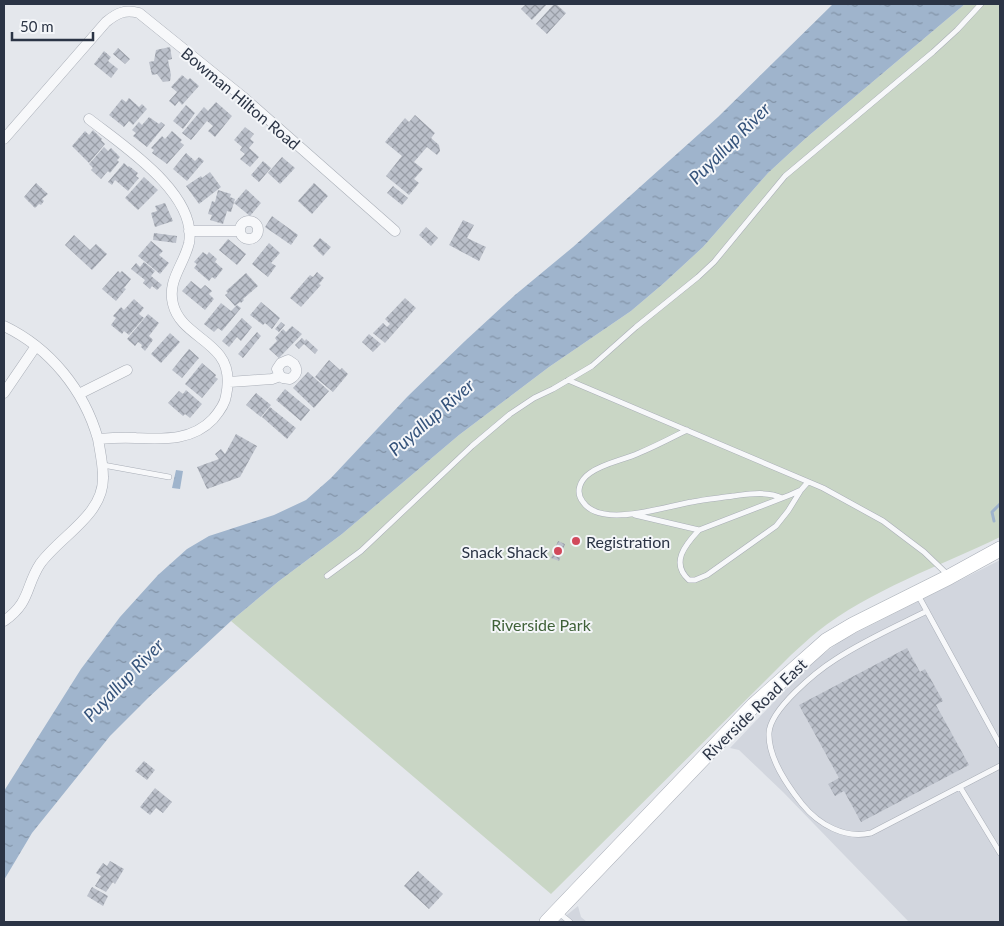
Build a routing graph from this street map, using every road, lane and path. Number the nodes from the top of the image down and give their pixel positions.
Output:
1 (981, 4) edge
2 (89, 119) dead end
3 (4, 139) edge
4 (190, 231) junction
5 (240, 231) dead end
6 (395, 231) dead end
7 (4, 326) edge
8 (36, 346) junction
9 (127, 370) dead end
10 (280, 376) dead end
11 (568, 380) junction
12 (229, 382) junction
13 (4, 393) edge
14 (79, 394) junction
15 (687, 430) junction
16 (98, 439) junction
17 (102, 465) junction
18 (169, 477) dead end
19 (808, 482) junction
20 (801, 490) junction
21 (782, 498) junction
22 (632, 514) junction
23 (699, 530) junction
24 (1000, 548) edge
25 (327, 576) dead end
26 (949, 576) junction
27 (916, 592) junction
28 (927, 611) junction
29 (4, 621) edge
30 (1000, 745) edge
31 (1000, 766) edge
32 (960, 787) junction
33 (1000, 853) edge
34 (552, 917) edge
35 (570, 922) edge

1 - 11 lane
2 - 4 street
3 - 6 street, Bowman Hilton Road
4 - 5 street
4 - 12 street
7 - 8 street
8 - 13 street
8 - 14 street
9 - 14 street
10 - 12 street
11 - 15 lane
11 - 25 lane
12 - 16 street
14 - 16 street
15 - 19 lane
15 - 22 lane
16 - 17 street
17 - 18 lane
17 - 29 street
19 - 20 lane
19 - 26 lane
20 - 21 lane
20 - 23 lane
21 - 22 lane
21 - 23 lane
22 - 23 lane
24 - 26 street, Riverside Road East
26 - 27 street, Riverside Road East
27 - 28 lane
27 - 34 street, Riverside Road East
28 - 30 lane
28 - 32 lane
31 - 32 lane
32 - 33 lane
34 - 35 lane

